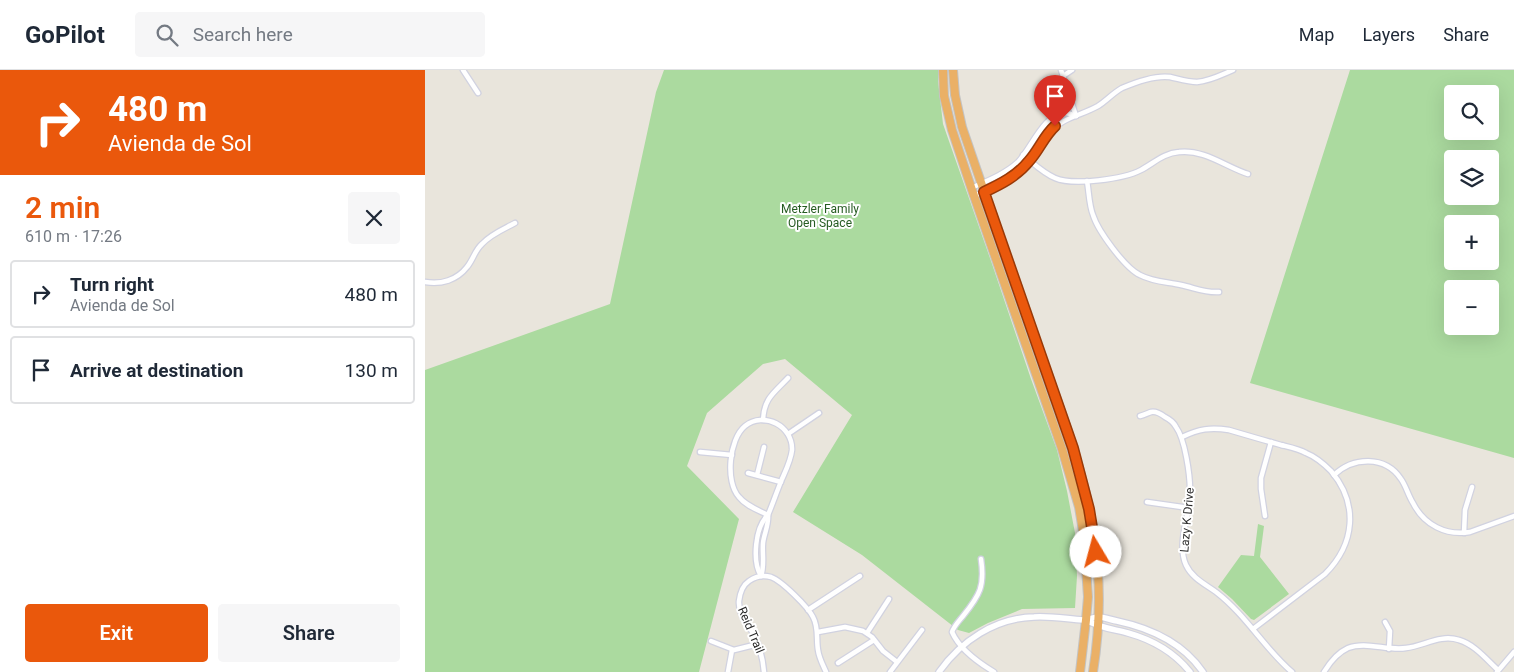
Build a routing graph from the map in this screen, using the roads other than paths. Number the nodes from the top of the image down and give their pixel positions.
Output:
1 (463, 70) edge
2 (943, 70) edge
3 (953, 70) edge
4 (1061, 70) edge
5 (1072, 70) edge
6 (1233, 70) edge
7 (1063, 76) junction
8 (478, 93) dead end
9 (1076, 116) junction
10 (1023, 156) junction
11 (1030, 161) junction
12 (1248, 174) dead end
13 (1087, 181) junction
14 (981, 184) junction
15 (971, 188) junction
16 (984, 192) junction
17 (974, 196) junction
18 (515, 223) dead end
19 (425, 282) edge
20 (1219, 292) dead end
21 (788, 378) dead end
22 (819, 413) dead end
23 (1140, 416) dead end
24 (763, 420) junction
25 (788, 434) junction
26 (1182, 437) junction
27 (1271, 442) junction
28 (764, 446) dead end
29 (700, 452) dead end
30 (732, 455) junction
31 (748, 473) dead end
32 (757, 475) junction
33 (1334, 475) junction
34 (781, 482) junction
35 (1472, 487) dead end
36 (1147, 502) dead end
37 (1189, 508) junction
38 (768, 515) junction
39 (1265, 516) dead end
40 (1514, 516) edge
41 (1464, 533) junction
42 (981, 559) dead end
43 (761, 576) junction
44 (860, 576) dead end
45 (889, 599) dead end
46 (808, 610) junction
47 (1098, 617) junction
48 (1086, 620) junction
49 (1385, 622) dead end
50 (1097, 626) junction
51 (1253, 629) junction
52 (922, 630) dead end
53 (818, 632) junction
54 (867, 633) junction
55 (875, 640) junction
56 (711, 641) dead end
57 (758, 644) junction
58 (962, 646) junction
59 (1389, 649) junction
60 (732, 650) junction
61 (1514, 652) edge
62 (838, 662) dead end
63 (897, 662) junction
64 (1183, 664) junction
65 (1202, 671) edge
66 (1497, 671) edge
67 (728, 672) edge
68 (764, 672) edge
69 (826, 672) edge
70 (889, 672) edge
71 (939, 672) edge
72 (994, 672) edge
73 (1080, 672) edge
74 (1093, 672) edge
75 (1190, 672) edge
76 (1292, 672) edge
77 (1324, 672) edge

1 - 8 street
2 - 15 highway
3 - 14 highway
4 - 7 street
5 - 7 street
6 - 9 street
7 - 9 street
9 - 10 street
9 - 11 street
10 - 11 street
10 - 14 street
11 - 13 street
11 - 16 street
12 - 13 street
13 - 20 street
14 - 15 street
14 - 16 highway
15 - 17 highway
16 - 17 street
16 - 47 highway
17 - 48 highway
18 - 19 street
21 - 24 street
22 - 25 street
23 - 26 street, Lazy K Drive
24 - 25 street
24 - 30 street
25 - 34 street
26 - 27 street
26 - 37 street, Lazy K Drive
27 - 33 street
27 - 39 street
28 - 32 street
29 - 30 street
30 - 38 street
31 - 32 street
32 - 34 street
33 - 41 street
33 - 51 street
34 - 38 street
35 - 41 street
36 - 37 street
37 - 51 street, Lazy K Drive
38 - 43 street
40 - 41 street
42 - 58 street
43 - 46 street
43 - 57 street, Reid Trail
44 - 46 street
45 - 54 street
46 - 53 street
47 - 48 street
47 - 50 highway
47 - 65 street
48 - 50 street
48 - 58 street
48 - 73 highway
49 - 59 street
50 - 64 street
50 - 74 highway
51 - 76 street, Lazy K Drive
52 - 63 street
53 - 54 street
53 - 69 street
54 - 55 street
55 - 62 street
55 - 63 street
56 - 60 street
57 - 60 street
57 - 68 street, Reid Trail
58 - 71 street
58 - 72 street
59 - 66 street
59 - 77 street
60 - 67 street
61 - 66 street
63 - 70 street
64 - 65 street
64 - 75 street

